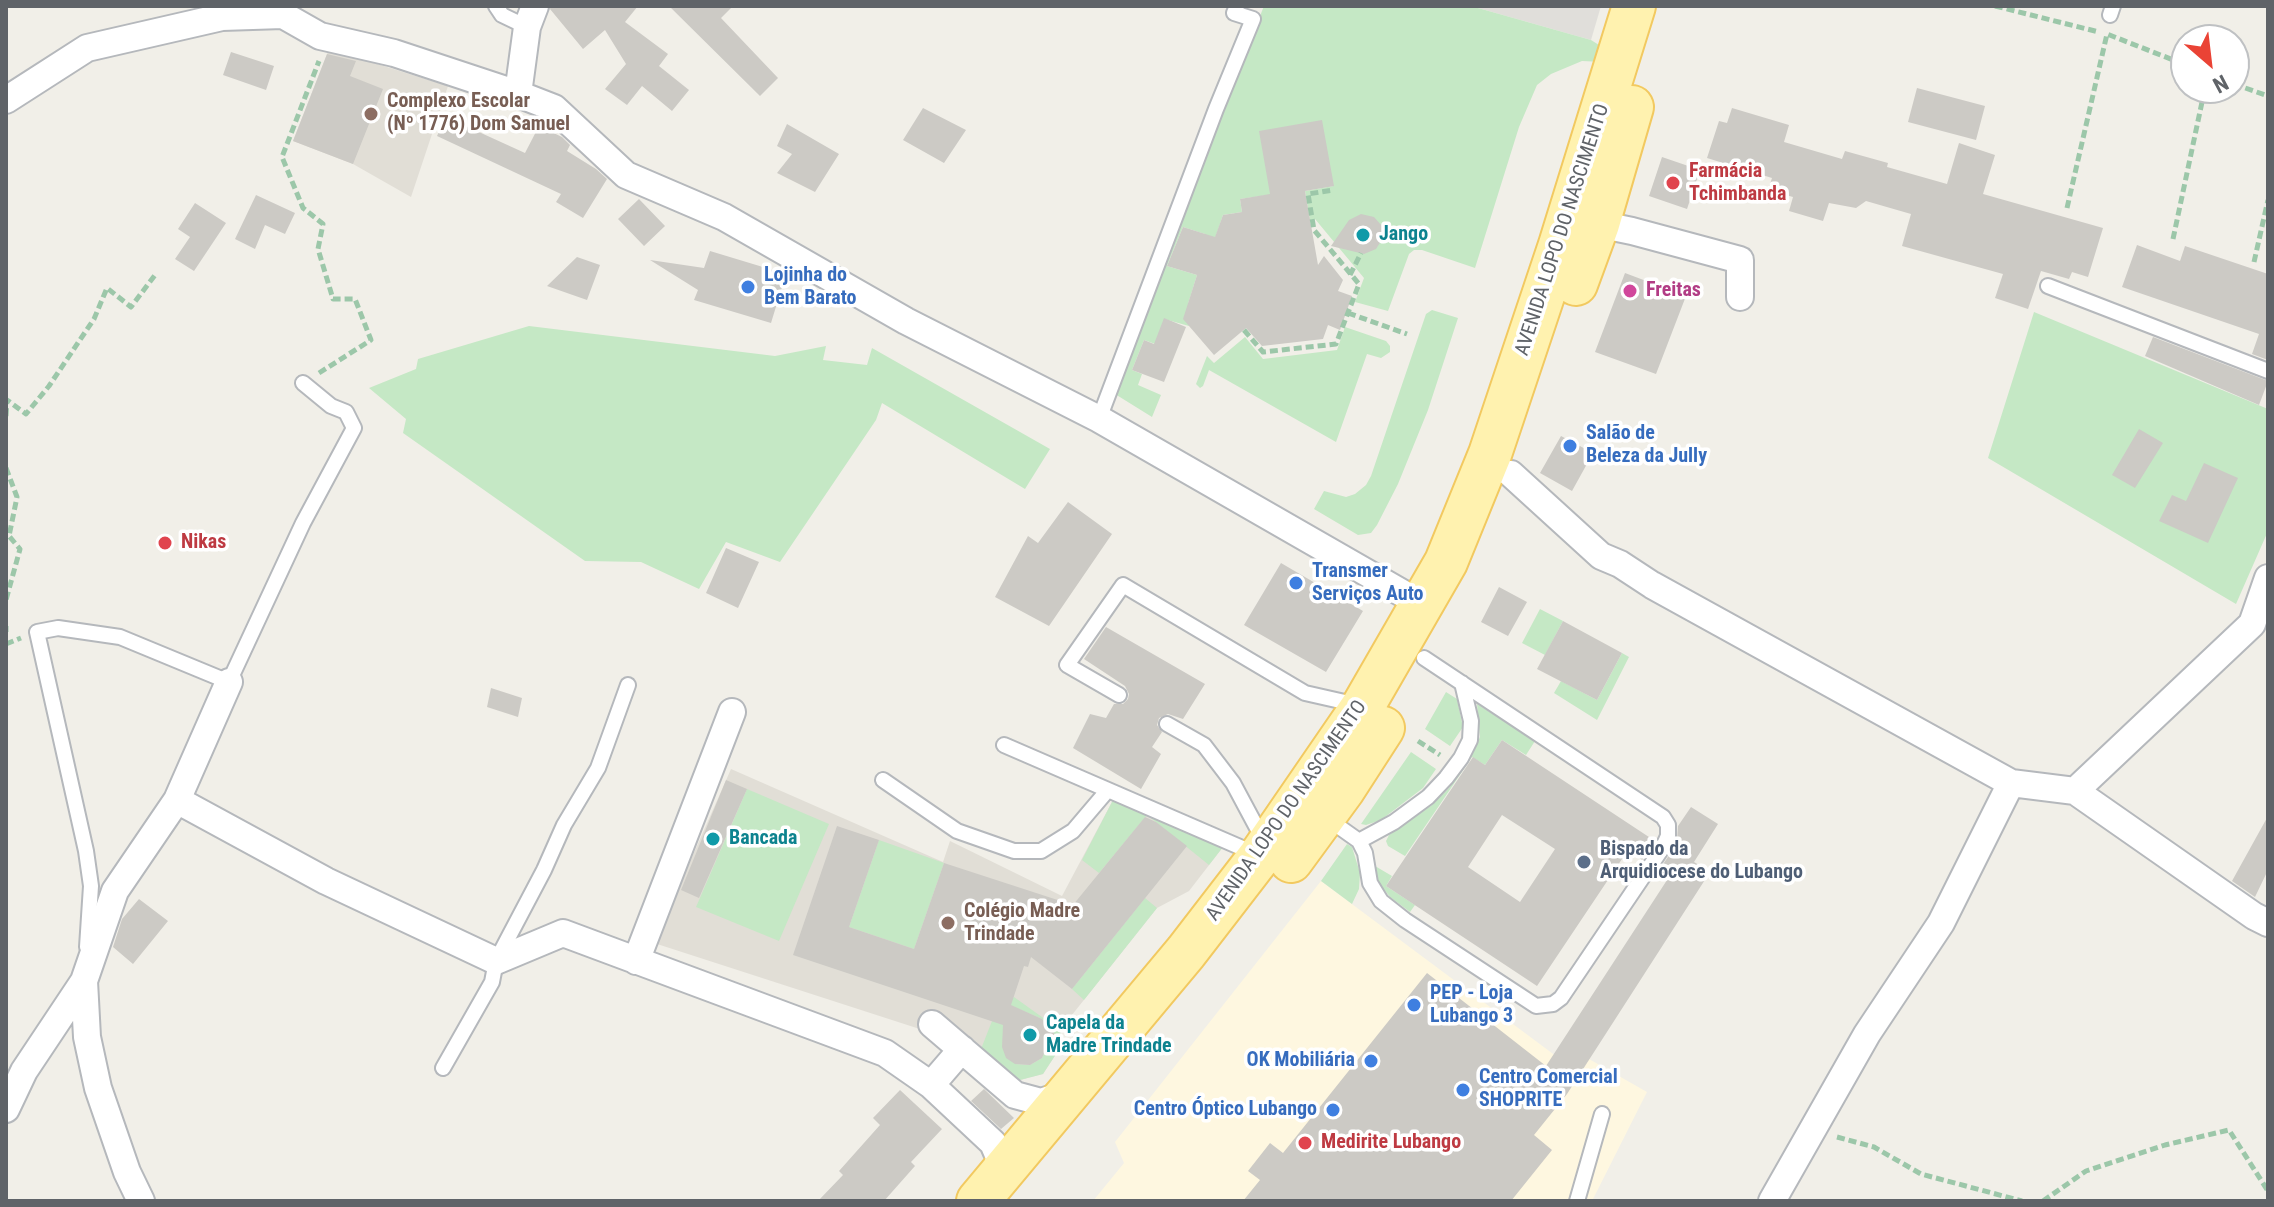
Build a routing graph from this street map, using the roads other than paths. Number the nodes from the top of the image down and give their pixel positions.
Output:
1 (496, 6) edge
2 (1237, 6) edge
3 (1634, 6) edge
4 (1663, 6) edge
5 (284, 11) edge
6 (531, 16) edge
7 (518, 94) junction
8 (6, 100) edge
9 (1598, 224) junction
10 (2048, 286) dead end
11 (1740, 297) dead end
12 (2268, 371) edge
13 (303, 383) road end
14 (1099, 419) junction
15 (1511, 474) junction
16 (2268, 578) edge
17 (1423, 605) junction
18 (2260, 626) edge
19 (1424, 658) junction
20 (229, 682) junction
21 (1462, 683) junction
22 (628, 685) dead end
23 (1119, 695) dead end
24 (1363, 706) junction
25 (732, 712) dead end
26 (1167, 724) dead end
27 (1004, 745) dead end
28 (883, 780) dead end
29 (2011, 783) junction
30 (1107, 791) junction
31 (2075, 791) junction
32 (177, 800) junction
33 (1324, 817) junction
34 (1359, 841) junction
35 (1263, 851) junction
36 (2268, 923) edge
37 (496, 961) junction
38 (636, 961) junction
39 (84, 981) junction
40 (932, 1024) dead end
41 (962, 1049) junction
42 (443, 1068) dead end
43 (931, 1085) junction
44 (1069, 1093) junction
45 (6, 1109) edge
46 (1602, 1114) dead end
47 (996, 1194) edge
48 (141, 1201) edge
49 (1577, 1201) edge
50 (1772, 1201) edge

1 - 6 lane
2 - 14 lane
3 - 17 main road, AVENIDA LOPO DO NASCIMENTO
4 - 9 main road, AVENIDA LOPO DO NASCIMENTO
5 - 7 street
5 - 8 street
6 - 7 street
7 - 14 street
9 - 11 street
9 - 15 main road, AVENIDA LOPO DO NASCIMENTO
10 - 12 lane
13 - 20 lane
14 - 17 street
15 - 19 main road, AVENIDA LOPO DO NASCIMENTO
15 - 29 street
16 - 18 street
17 - 24 main road, AVENIDA LOPO DO NASCIMENTO
18 - 31 street
19 - 21 lane
19 - 33 main road, AVENIDA LOPO DO NASCIMENTO
20 - 32 street
20 - 39 lane
21 - 34 lane
21 - 34 lane
22 - 37 lane
23 - 24 lane
24 - 35 main road, AVENIDA LOPO DO NASCIMENTO
25 - 38 street
26 - 35 lane
27 - 30 lane
28 - 30 lane
29 - 31 street
29 - 50 street
30 - 35 lane
31 - 36 street
32 - 37 street
32 - 39 street
33 - 34 lane
33 - 47 main road, AVENIDA LOPO DO NASCIMENTO
35 - 44 main road, AVENIDA LOPO DO NASCIMENTO
37 - 38 street
37 - 42 lane
38 - 43 street
39 - 45 street
39 - 48 street
40 - 41 street
41 - 43 street
41 - 44 street
43 - 47 street
44 - 47 main road, AVENIDA LOPO DO NASCIMENTO
46 - 49 lane

